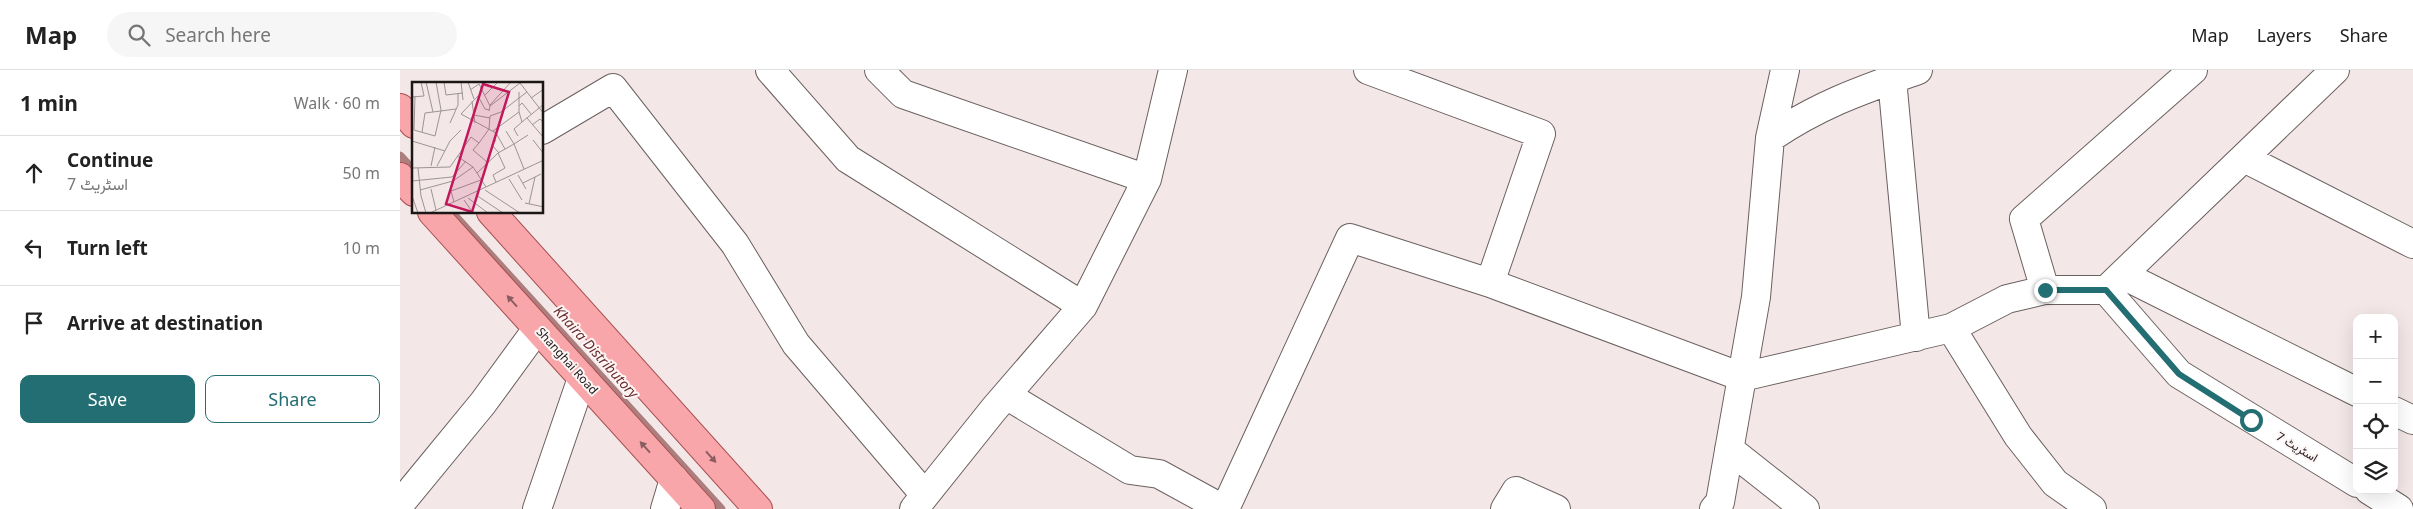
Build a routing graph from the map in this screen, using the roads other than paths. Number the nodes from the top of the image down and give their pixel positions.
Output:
1 (770, 70) edge
2 (879, 70) edge
3 (1173, 70) edge
4 (1368, 70) edge
5 (1784, 70) edge
6 (1918, 70) edge
7 (2193, 70) edge
8 (2335, 70) edge
9 (1892, 79) junction
10 (400, 108) edge
11 (412, 122) edge
12 (544, 129) edge
13 (1770, 138) junction
14 (2244, 158) junction
15 (400, 177) edge
16 (1147, 179) junction
17 (412, 190) edge
18 (434, 214) edge
19 (493, 214) edge
20 (2413, 244) edge
21 (1490, 283) junction
22 (2114, 283) junction
23 (2045, 290) junction
24 (1083, 306) junction
25 (538, 328) junction
26 (1951, 328) junction
27 (1916, 337) junction
28 (1742, 377) junction
29 (582, 378) junction
30 (2353, 390) edge
31 (1006, 395) junction
32 (2398, 413) edge
33 (2413, 420) edge
34 (1729, 449) junction
35 (674, 479) junction
36 (2353, 481) edge
37 (2375, 494) edge
38 (919, 502) edge
39 (400, 504) edge
40 (537, 509) edge
41 (665, 509) edge
42 (701, 509) edge
43 (758, 509) edge
44 (1224, 509) edge
45 (1505, 509) edge
46 (1556, 509) edge
47 (1714, 509) edge
48 (1805, 509) edge
49 (2092, 509) edge
50 (2399, 509) edge

1 - 24 street
2 - 16 street
3 - 16 street
4 - 21 street
5 - 13 street
6 - 9 street
7 - 23 street
8 - 14 street
9 - 13 street
9 - 27 street
10 - 11 main road
12 - 38 street
13 - 28 street
14 - 20 street
14 - 22 street
15 - 17 main road
16 - 24 street
25 -> 18 main road, Shanghai Road
19 -> 43 main road
21 - 28 street
21 - 44 street
22 - 23 street
22 - 30 street
22 - 36 street, اسٹریٹ 7
23 - 26 street
24 - 31 street
25 - 29 main road, Shanghai Road
25 - 39 street
26 - 27 street
26 - 49 street
27 - 28 street
28 - 34 street
35 -> 29 main road, Shanghai Road
29 - 40 street
31 - 38 street
31 - 44 street
32 - 33 street
34 - 47 street
34 - 48 street
35 - 41 street
35 - 42 main road, Shanghai Road
37 - 50 street
45 - 46 street

